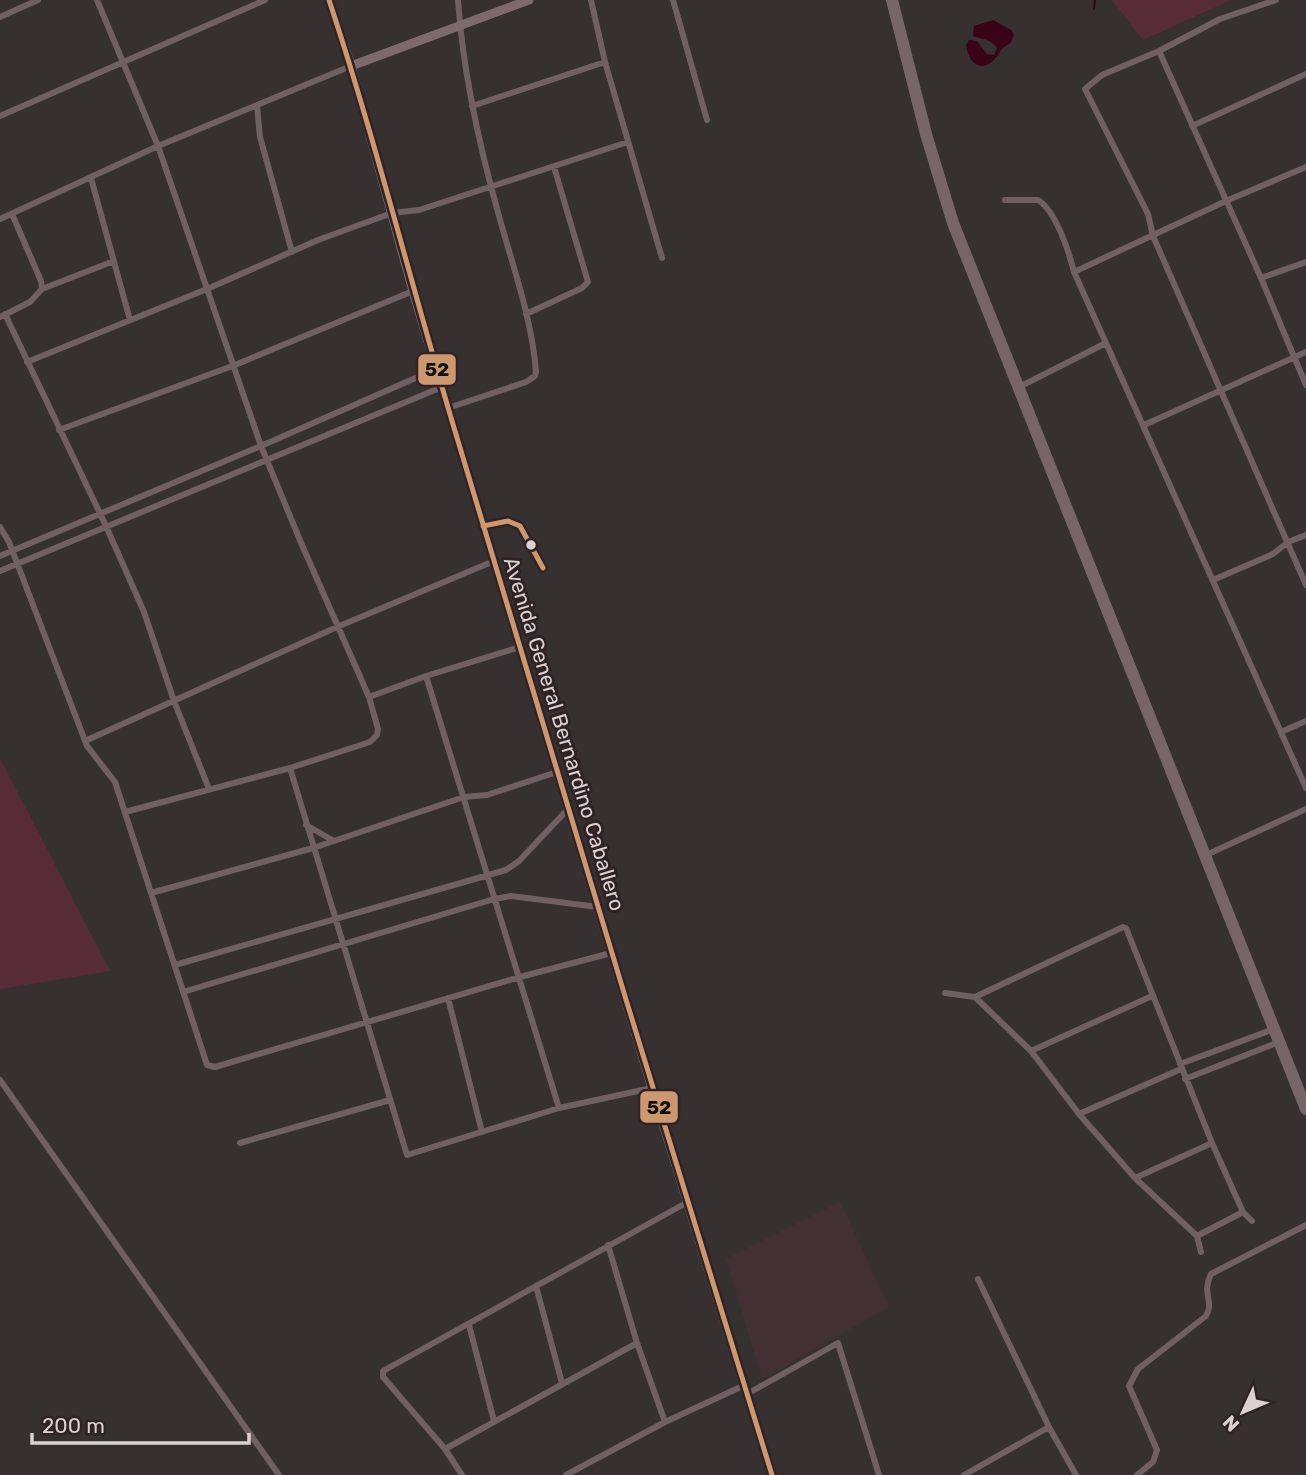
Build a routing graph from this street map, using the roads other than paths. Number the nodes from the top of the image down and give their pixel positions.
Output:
1 (13, 0) edge
2 (38, 0) edge
3 (97, 0) edge
4 (265, 0) edge
5 (329, 0) edge
6 (458, 0) edge
7 (529, 0) edge
8 (591, 0) edge
9 (673, 0) edge
10 (892, 0) edge
11 (1276, 0) edge
12 (18, 9) junction
13 (0, 18) edge
14 (460, 25) junction
15 (1159, 51) junction
16 (124, 62) junction
17 (605, 62) junction
18 (351, 66) junction
19 (1306, 74) edge
20 (257, 106) junction
21 (472, 106) junction
22 (0, 116) edge
23 (706, 120) dead end
24 (1192, 126) junction
25 (628, 142) junction
26 (158, 146) junction
27 (554, 167) junction
28 (1306, 167) edge
29 (91, 177) junction
30 (491, 187) junction
31 (1005, 200) dead end
32 (1226, 201) junction
33 (391, 213) junction
34 (12, 214) junction
35 (0, 219) edge
36 (1153, 236) junction
37 (292, 252) junction
38 (662, 258) dead end
39 (114, 261) junction
40 (1306, 262) edge
41 (1074, 272) junction
42 (1261, 278) junction
43 (42, 289) junction
44 (207, 289) junction
45 (413, 292) junction
46 (526, 314) junction
47 (3, 315) edge
48 (130, 320) junction
49 (1106, 343) junction
50 (1306, 352) edge
51 (1294, 357) junction
52 (27, 362) junction
53 (235, 365) junction
54 (436, 369) junction
55 (411, 380) junction
56 (1306, 385) edge
57 (442, 387) junction
58 (1017, 388) junction
59 (1219, 391) junction
60 (417, 397) junction
61 (448, 408) junction
62 (1144, 425) junction
63 (59, 430) junction
64 (261, 446) junction
65 (267, 458) junction
66 (99, 515) junction
67 (106, 526) junction
68 (0, 527) edge
69 (1306, 535) edge
70 (1288, 542) junction
71 (12, 551) junction
72 (0, 556) edge
73 (494, 561) junction
74 (16, 564) junction
75 (0, 570) edge
76 (1213, 580) junction
77 (1306, 585) edge
78 (337, 627) junction
79 (520, 647) junction
80 (426, 676) junction
81 (369, 697) junction
82 (174, 701) junction
83 (1306, 721) edge
84 (1280, 732) junction
85 (85, 741) junction
86 (290, 768) junction
87 (557, 772) junction
88 (1306, 788) edge
89 (209, 789) junction
90 (464, 797) junction
91 (568, 809) junction
92 (1306, 809) edge
93 (125, 812) junction
94 (306, 825) junction
95 (334, 841) junction
96 (313, 848) junction
97 (1205, 856) junction
98 (488, 876) junction
99 (151, 893) junction
100 (494, 898) junction
101 (598, 907) junction
102 (336, 919) junction
103 (343, 945) junction
104 (611, 953) junction
105 (175, 965) junction
106 (520, 976) junction
107 (183, 992) junction
108 (945, 993) dead end
109 (1153, 996) junction
110 (975, 997) junction
111 (448, 998) junction
112 (366, 1022) junction
113 (1274, 1029) junction
114 (1279, 1042) junction
115 (1031, 1051) junction
116 (1180, 1066) junction
117 (1185, 1079) junction
118 (0, 1080) edge
119 (652, 1088) junction
120 (390, 1100) junction
121 (559, 1108) junction
122 (1306, 1110) edge
123 (1079, 1114) junction
124 (482, 1132) junction
125 (240, 1143) dead end
126 (1212, 1143) junction
127 (1135, 1178) junction
128 (686, 1203) junction
129 (1243, 1212) junction
130 (1252, 1221) dead end
131 (1306, 1225) edge
132 (1197, 1236) junction
133 (608, 1245) junction
134 (1201, 1252) dead end
135 (978, 1279) dead end
136 (536, 1286) junction
137 (469, 1325) junction
138 (637, 1343) junction
139 (562, 1383) junction
140 (746, 1389) junction
141 (494, 1422) junction
142 (665, 1422) junction
143 (1049, 1427) junction
144 (445, 1449) junction
145 (279, 1475) edge
146 (462, 1475) edge
147 (566, 1475) edge
148 (772, 1475) edge
149 (879, 1475) edge
150 (964, 1475) edge
151 (1076, 1475) edge
152 (1137, 1475) edge

1 - 12 street
2 - 12 street
3 - 16 street
4 - 16 street
5 - 18 main road, Avenida General Bernardino Caballero
6 - 14 street
7 - 14 main road
8 - 17 street
9 - 23 street
10 - 58 highway
11 - 15 street
12 - 13 street
14 - 18 main road
14 - 21 street
15 - 24 street
15 - 36 street
16 - 22 street
16 - 26 street
17 - 21 street
17 - 25 street
18 - 20 street
18 - 33 main road, Avenida General Bernardino Caballero
19 - 24 street
20 - 26 street
20 - 37 street
21 - 30 street
24 - 32 street
25 - 27 street
25 - 38 street
26 - 29 street
26 - 44 street
27 - 30 street
27 - 46 street
28 - 32 street
29 - 34 street
29 - 39 street
30 - 33 street
30 - 46 street
31 - 41 street
32 - 36 street
32 - 42 street
33 - 37 street
33 - 45 main road, Avenida General Bernardino Caballero
34 - 35 street
34 - 43 street
36 - 41 street
36 - 59 street
37 - 44 street
39 - 43 street
39 - 48 street
40 - 42 street
41 - 49 street
42 - 51 street
43 - 47 street
44 - 48 street
44 - 53 street
45 - 53 street
45 - 54 main road, Avenida General Bernardino Caballero
46 - 61 street
47 - 52 street
48 - 52 street
49 - 58 street
49 - 62 street
50 - 51 street
51 - 56 street
51 - 59 street
52 - 63 street
53 - 63 street
53 - 64 street
54 - 55 street
54 - 57 main road, Avenida General Bernardino Caballero
55 - 60 street
55 - 64 street
57 - 60 street
57 - 61 main road, Avenida General Bernardino Caballero
58 - 97 highway
59 - 62 street
59 - 70 street
60 - 65 street
61 - 73 main road, Avenida General Bernardino Caballero
62 - 76 street
63 - 66 street
64 - 65 street
64 - 66 street
65 - 67 street
65 - 78 street
66 - 67 street
66 - 71 street
67 - 74 street
67 - 82 street
68 - 71 street
69 - 70 street
70 - 76 street
70 - 77 street
71 - 72 street
71 - 74 street
73 - 78 street
73 - 79 main road, Avenida General Bernardino Caballero
74 - 75 street
74 - 85 street
76 - 84 street
78 - 81 street
78 - 82 street
79 - 80 street
79 - 87 main road, Avenida General Bernardino Caballero
80 - 81 street
80 - 90 street
81 - 86 street
82 - 85 street
82 - 89 street
83 - 84 street
84 - 88 street
85 - 93 street
86 - 89 street
86 - 94 street
87 - 90 street
87 - 91 main road, Avenida General Bernardino Caballero
89 - 93 street
90 - 95 street
90 - 98 street
91 - 98 street
91 - 101 main road, Avenida General Bernardino Caballero
92 - 97 street
93 - 99 street
94 - 95 street
94 - 96 street
95 - 96 street
96 - 99 street
96 - 102 street
97 - 113 highway
98 - 100 street
98 - 102 street
99 - 105 street
100 - 101 street
100 - 103 street
100 - 106 street
101 - 104 main road, Avenida General Bernardino Caballero
102 - 103 street
102 - 105 street
103 - 107 street
103 - 112 street
104 - 106 street
104 - 119 main road, Avenida General Bernardino Caballero
105 - 107 street
106 - 111 street
106 - 121 street
107 - 112 street
108 - 110 street
109 - 110 street
109 - 115 street
109 - 116 street
110 - 115 street
111 - 112 street
111 - 124 street
112 - 120 street
113 - 114 highway
113 - 116 street
114 - 117 street
114 - 122 highway
115 - 123 street
116 - 117 street
116 - 123 street
117 - 126 street
118 - 145 street
119 - 121 street
119 - 128 main road, Avenida General Bernardino Caballero
120 - 124 street
120 - 125 street
121 - 124 street
123 - 127 street
126 - 127 street
126 - 129 street
127 - 132 street
128 - 133 street
128 - 140 main road, Avenida General Bernardino Caballero
129 - 130 street
129 - 132 street
131 - 152 street
132 - 134 street
133 - 136 street
133 - 138 street
135 - 143 street
136 - 137 street
136 - 139 street
137 - 141 street
137 - 144 street
138 - 139 street
138 - 142 street
139 - 141 street
140 - 142 street
140 - 148 main road, Avenida General Bernardino Caballero
140 - 149 street
141 - 144 street
142 - 147 street
143 - 150 street
143 - 151 street
144 - 146 street

